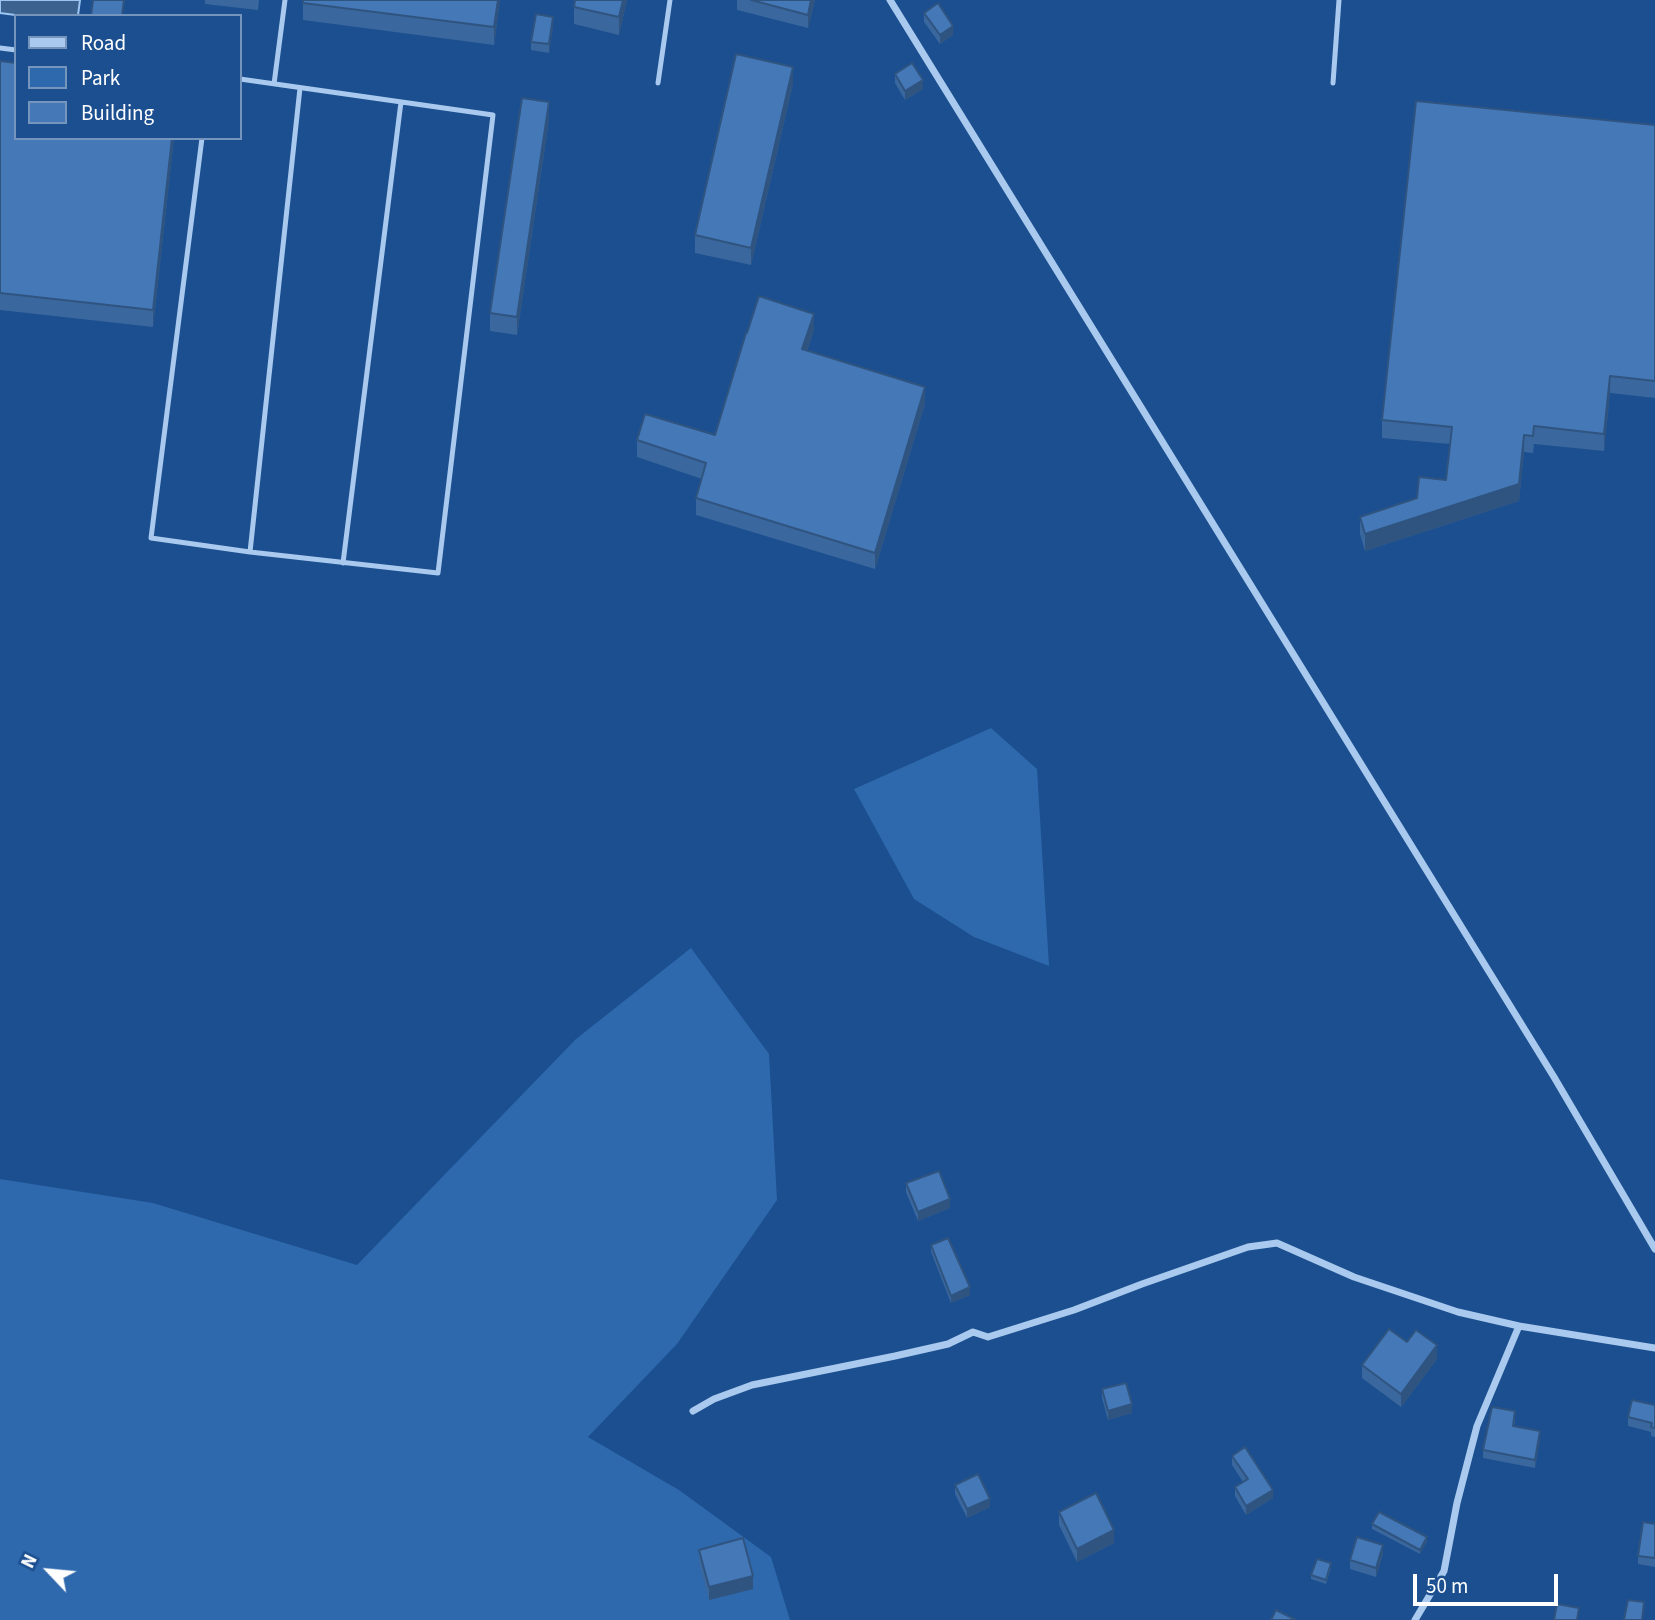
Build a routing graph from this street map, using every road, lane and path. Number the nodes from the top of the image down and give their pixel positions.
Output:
1 (285, 0) edge
2 (670, 0) edge
3 (890, 0) edge
4 (1339, 0) edge
5 (242, 79) edge
6 (658, 83) dead end
7 (1334, 83) dead end
8 (274, 84) junction
9 (300, 88) junction
10 (401, 102) junction
11 (202, 140) edge
12 (250, 552) junction
13 (343, 563) junction
14 (1655, 1250) edge
15 (1519, 1326) junction
16 (1655, 1348) edge
17 (693, 1411) dead end
18 (1415, 1620) edge

1 - 8 lane
2 - 6 lane
3 - 14 street
4 - 7 lane
5 - 8 lane
8 - 9 lane
9 - 10 lane
9 - 12 lane
10 - 13 lane
10 - 13 lane
11 - 12 lane
12 - 13 lane
15 - 16 street
15 - 17 street
15 - 18 street

